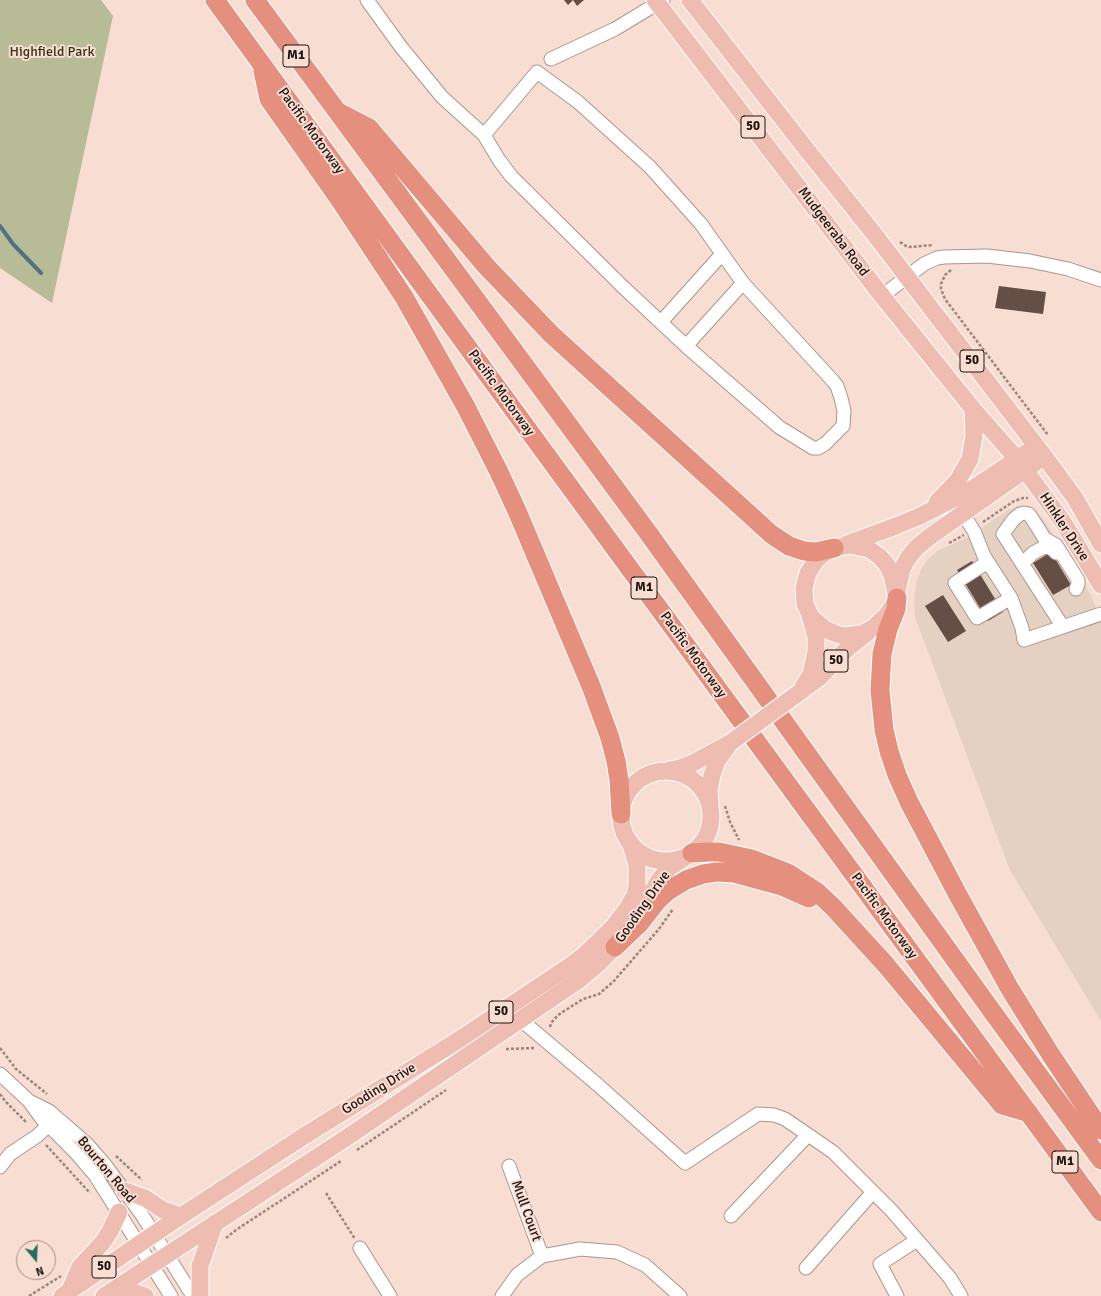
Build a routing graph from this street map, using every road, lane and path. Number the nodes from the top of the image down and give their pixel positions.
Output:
1 (215, 0) edge
2 (254, 0) edge
3 (367, 0) edge
4 (690, 0) edge
5 (659, 1) edge
6 (551, 59) dead end
7 (260, 62) junction
8 (336, 112) junction
9 (484, 135) junction
10 (722, 254) junction
11 (949, 266) dead end
12 (956, 269) dead end
13 (952, 270) junction
14 (908, 276) junction
15 (1101, 280) edge
16 (743, 283) junction
17 (882, 296) junction
18 (661, 322) junction
19 (686, 346) junction
20 (973, 409) junction
21 (1043, 446) junction
22 (1021, 465) junction
23 (1031, 499) dead end
24 (925, 513) junction
25 (963, 514) junction
26 (896, 526) junction
27 (973, 529) junction
28 (946, 544) dead end
29 (1101, 544) edge
30 (836, 547) junction
31 (988, 562) junction
32 (1022, 564) junction
33 (1101, 584) edge
34 (897, 596) junction
35 (1010, 598) junction
36 (807, 608) junction
37 (1101, 614) edge
38 (1063, 627) junction
39 (873, 628) junction
40 (796, 695) junction
41 (730, 744) junction
42 (663, 771) junction
43 (717, 804) junction
44 (621, 814) junction
45 (630, 842) junction
46 (739, 844) dead end
47 (689, 855) junction
48 (676, 904) dead end
49 (861, 938) junction
50 (615, 947) junction
51 (521, 1020) junction
52 (551, 1031) dead end
53 (538, 1047) dead end
54 (504, 1049) dead end
55 (0, 1074) edge
56 (452, 1085) dead end
57 (0, 1094) edge
58 (1029, 1113) junction
59 (53, 1122) junction
60 (1101, 1130) edge
61 (808, 1135) junction
62 (37, 1136) junction
63 (356, 1151) dead end
64 (344, 1159) dead end
65 (1101, 1160) edge
66 (509, 1166) dead end
67 (0, 1167) edge
68 (125, 1191) junction
69 (873, 1192) junction
70 (90, 1193) dead end
71 (326, 1193) dead end
72 (119, 1212) junction
73 (1101, 1212) edge
74 (181, 1216) junction
75 (731, 1216) dead end
76 (215, 1223) junction
77 (154, 1234) junction
78 (916, 1240) junction
79 (224, 1241) dead end
80 (139, 1244) junction
81 (360, 1248) joint
82 (167, 1255) junction
83 (542, 1256) junction
84 (151, 1265) junction
85 (806, 1268) dead end
86 (111, 1291) edge
87 (66, 1293) edge
88 (145, 1296) edge
89 (171, 1296) edge
90 (193, 1296) edge
91 (200, 1296) edge
92 (390, 1296) edge
93 (502, 1296) edge
94 (680, 1296) edge
95 (897, 1296) edge
96 (961, 1296) edge

1 - 7 highway, Pacific Motorway / M1
2 - 8 highway, M1
3 - 9 street
4 - 14 main road, 50
5 - 6 street
5 - 17 main road, Mudgeeraba Road / 50
7 - 44 highway
7 - 58 highway, Pacific Motorway / M1
8 - 30 highway
8 - 65 highway, M1
9 - 10 street
9 - 18 street
10 - 16 street
10 - 18 street
11 - 13 path
12 - 13 path
13 - 21 path
14 - 15 street
14 - 17 street
14 - 21 main road, 50
16 - 19 street
16 - 19 street
17 - 20 main road, Mudgeeraba Road / 50
18 - 19 street
20 - 22 main road, Mudgeeraba Road / 50
20 - 24 main road, 50
21 - 22 main road, 50
21 - 29 main road, Hinkler Drive
22 - 24 main road, 50
22 - 25 main road, 50
22 - 33 main road, Hinkler Drive
23 - 27 path
24 - 26 main road, 50
25 - 26 main road
25 - 27 street
25 - 34 main road, 50
26 - 30 main road, 50
27 - 28 path
27 - 31 street
30 - 34 main road
30 - 36 main road, 50
31 - 35 street
31 - 35 street
32 - 32 street
32 - 38 street
34 - 39 main road, 50
34 - 60 highway
35 - 38 street
36 - 39 main road
36 - 40 main road, 50
37 - 38 street
39 - 40 main road, 50
40 - 41 main road, 50, bridge
41 - 42 main road, 50
41 - 43 main road, 50
42 - 43 main road
42 - 44 main road, 50
43 - 46 path
43 - 47 main road, 50
44 - 45 main road, 50
45 - 47 main road
45 - 74 main road, Gooding Drive / 50
47 - 49 highway
47 - 50 main road, Gooding Drive / 50
48 - 52 path
49 - 50 highway
49 - 58 highway
50 - 51 main road, Gooding Drive / 50
51 - 61 street
51 - 76 main road, Gooding Drive / 50
53 - 54 path
55 - 59 street, Bourton Road
56 - 63 path
57 - 62 path
58 - 73 highway, Pacific Motorway / M1
59 - 62 street
59 - 68 street, Bourton Road
59 - 72 street, Bourton Road
61 - 69 street
61 - 75 street
62 - 67 street
62 - 70 path
64 - 79 path
66 - 83 street, Mull Court
68 - 74 main road
68 - 77 street, Bourton Road
69 - 78 street
69 - 85 street
71 - 81 path
72 - 80 street, Bourton Road
72 - 87 main road
74 - 77 main road, Gooding Drive / 50
76 - 82 main road, Gooding Drive / 50
76 - 91 main road
77 - 80 main road, Gooding Drive / 50
77 - 82 street, Bourton Road
78 - 95 street
78 - 96 street
80 - 84 street, Bourton Road
80 - 87 main road, Gooding Drive / 50
81 - 92 street
82 - 84 main road, Gooding Drive / 50
82 - 90 street, Bourton Road
83 - 93 street
83 - 94 street
84 - 86 main road, Gooding Drive / 50
84 - 89 street, Bourton Road
86 - 88 main road

